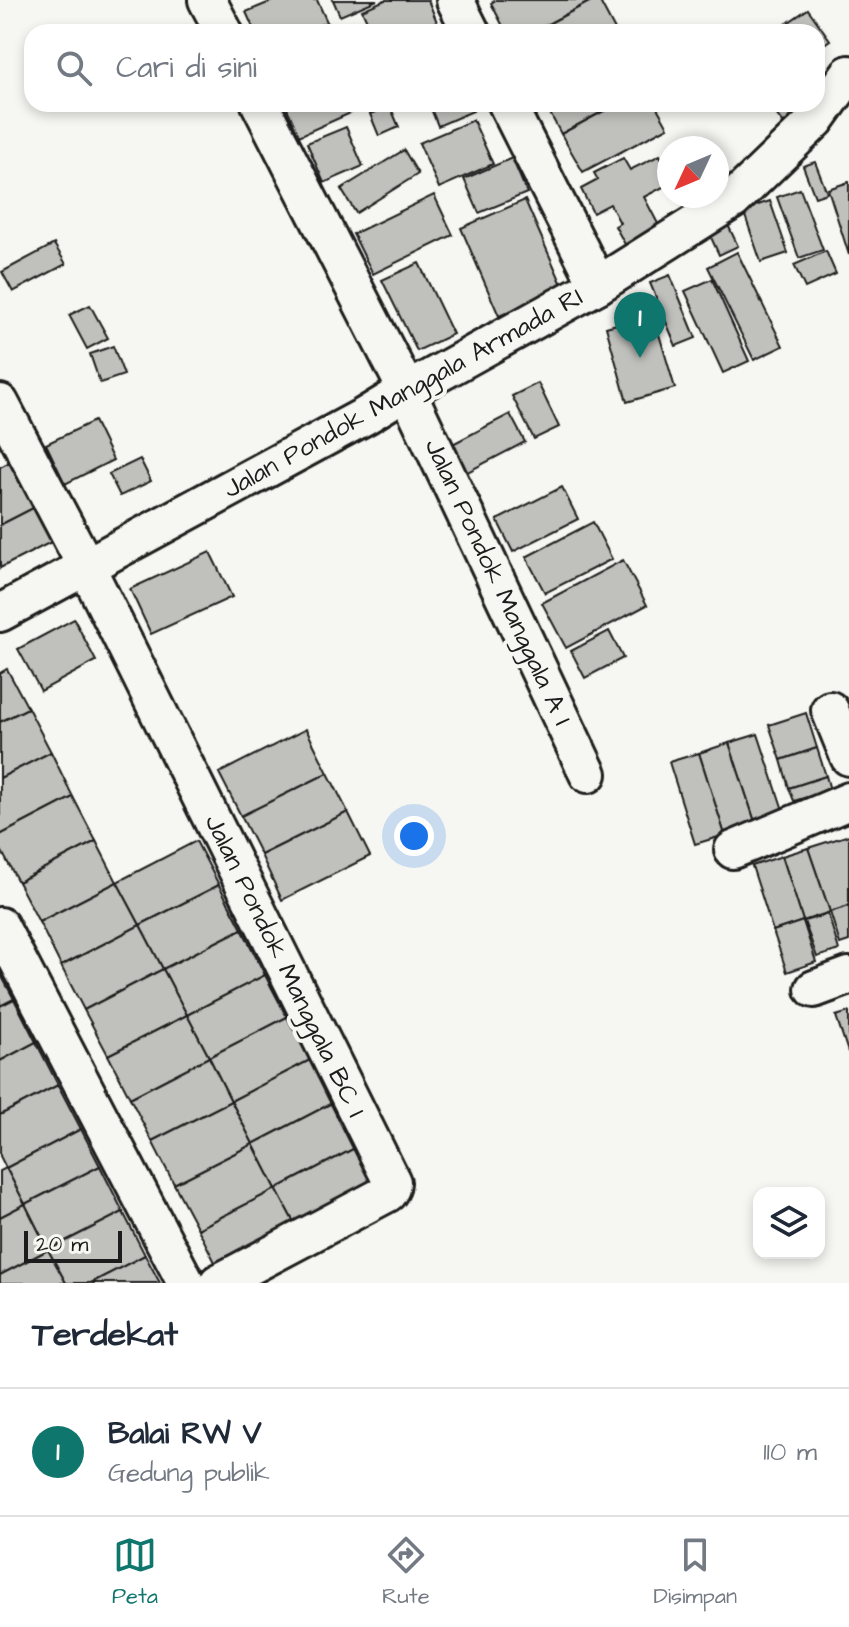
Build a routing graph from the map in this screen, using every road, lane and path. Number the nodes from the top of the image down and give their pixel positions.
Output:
1 (207, 0) edge
2 (455, 0) edge
3 (220, 24) edge
4 (467, 24) edge
5 (847, 84) edge
6 (825, 110) edge
7 (264, 112) edge
8 (511, 112) edge
9 (823, 112) edge
10 (598, 285) junction
11 (407, 391) junction
12 (0, 403) edge
13 (86, 566) junction
14 (0, 613) edge
15 (830, 710) dead end
16 (849, 757) edge
17 (588, 774) dead end
18 (849, 801) edge
19 (733, 850) dead end
20 (0, 926) edge
21 (849, 976) edge
22 (814, 989) dead end
23 (186, 1283) edge
24 (218, 1283) edge

1 - 3 street
2 - 4 street
5 - 6 street, Jalan Pondok Manggala Armada RI
7 - 11 street, Jalan Pondok Manggala A I
8 - 10 street
9 - 10 street, Jalan Pondok Manggala Armada RI
10 - 11 street, Jalan Pondok Manggala Armada RI
11 - 13 street, Jalan Pondok Manggala Armada RI
11 - 17 street, Jalan Pondok Manggala A I
12 - 13 street, Jalan Pondok Manggala BC I
13 - 14 street, Jalan Pondok Manggala Armada RI
13 - 24 street, Jalan Pondok Manggala BC I
15 - 16 street
18 - 19 street
20 - 23 street
21 - 22 street

